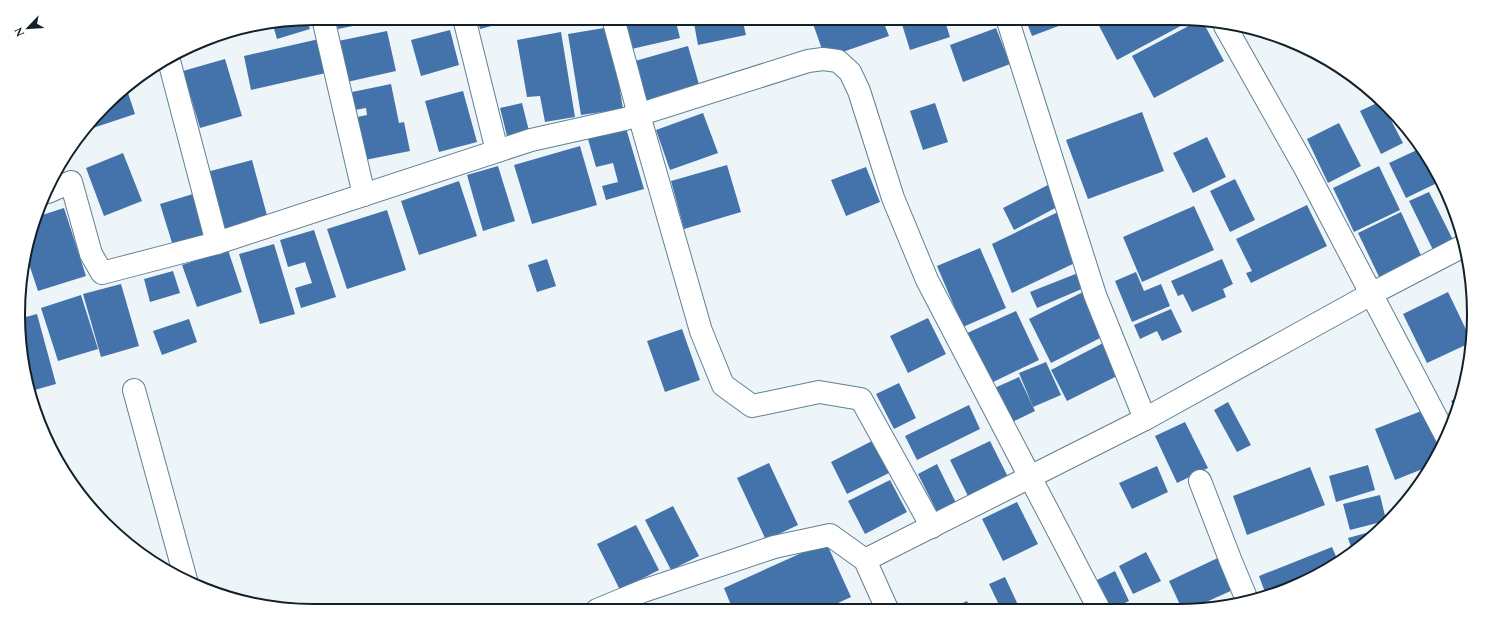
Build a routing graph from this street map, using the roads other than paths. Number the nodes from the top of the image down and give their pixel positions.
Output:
1 (325, 25) edge
2 (466, 25) edge
3 (615, 25) edge
4 (1009, 25) edge
5 (1227, 30) edge
6 (170, 64) edge
7 (639, 115) junction
8 (497, 151) junction
9 (53, 190) edge
10 (364, 195) junction
11 (217, 243) junction
12 (1459, 248) edge
13 (1371, 294) junction
14 (134, 390) dead end
15 (1145, 419) junction
16 (1443, 430) edge
17 (1030, 476) junction
18 (1200, 481) dead end
19 (932, 527) junction
20 (865, 560) junction
21 (184, 573) edge
22 (1245, 596) edge
23 (612, 604) edge
24 (886, 604) edge
25 (1096, 604) edge

1 - 10 street
2 - 8 street
3 - 7 street
4 - 15 street
5 - 13 street
6 - 11 street
7 - 8 street
7 - 17 street
7 - 19 street
8 - 10 street
9 - 11 street
10 - 11 street
12 - 13 street
13 - 15 street
13 - 16 street
14 - 21 street
15 - 17 street
17 - 19 street
17 - 25 street
18 - 22 street
19 - 20 street
20 - 23 street
20 - 24 street

